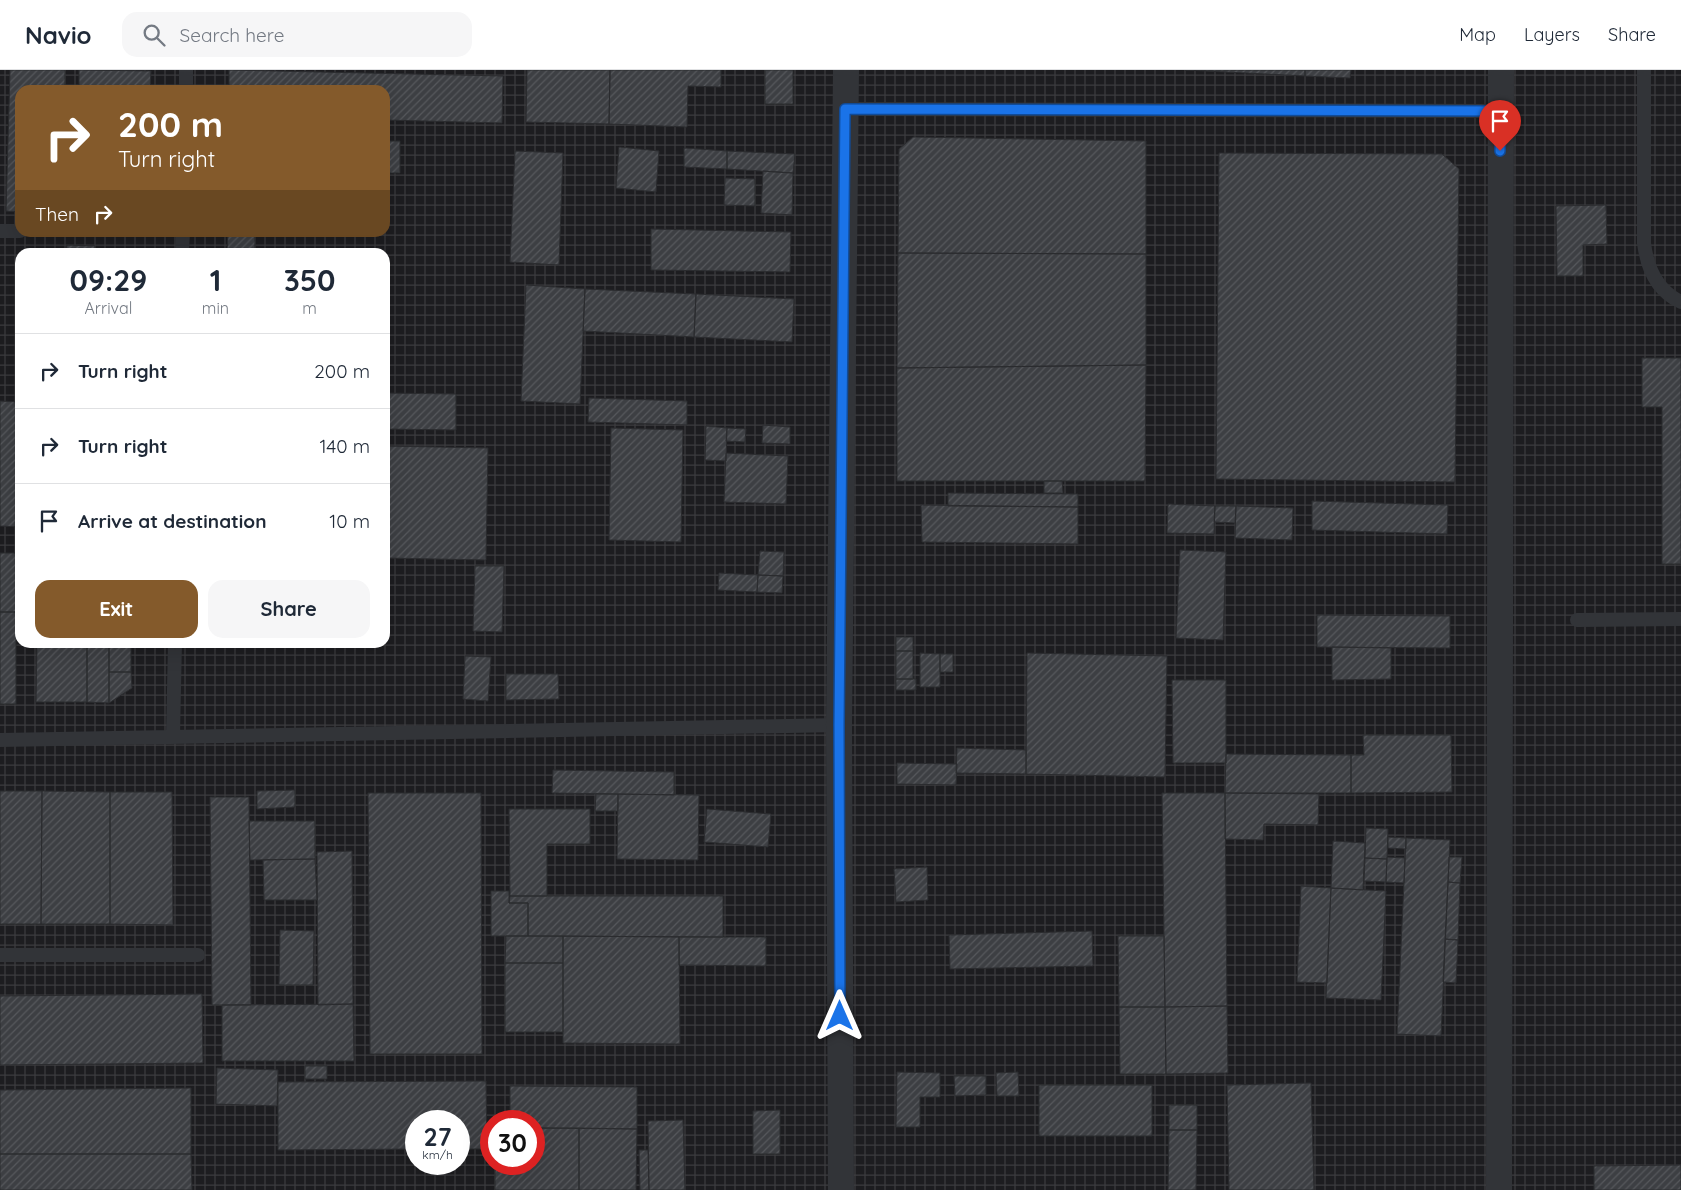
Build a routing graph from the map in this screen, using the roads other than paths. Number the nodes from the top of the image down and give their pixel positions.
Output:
1 (186, 70) edge
2 (846, 70) edge
3 (1501, 70) edge
4 (1644, 70) edge
5 (186, 85) edge
6 (845, 109) junction
7 (1501, 111) junction
8 (0, 231) edge
9 (15, 231) edge
10 (1681, 302) edge
11 (1681, 619) edge
12 (1577, 620) dead end
13 (175, 648) edge
14 (839, 725) junction
15 (173, 736) junction
16 (0, 740) edge
17 (198, 955) dead end
18 (0, 956) edge
19 (841, 1190) edge
20 (1499, 1190) edge

1 - 5 lane
2 - 6 street
3 - 7 street
4 - 10 lane
6 - 7 lane
6 - 14 street
7 - 20 street
8 - 9 lane
11 - 12 lane
13 - 15 lane
14 - 15 lane
14 - 19 street
15 - 16 lane
17 - 18 lane

